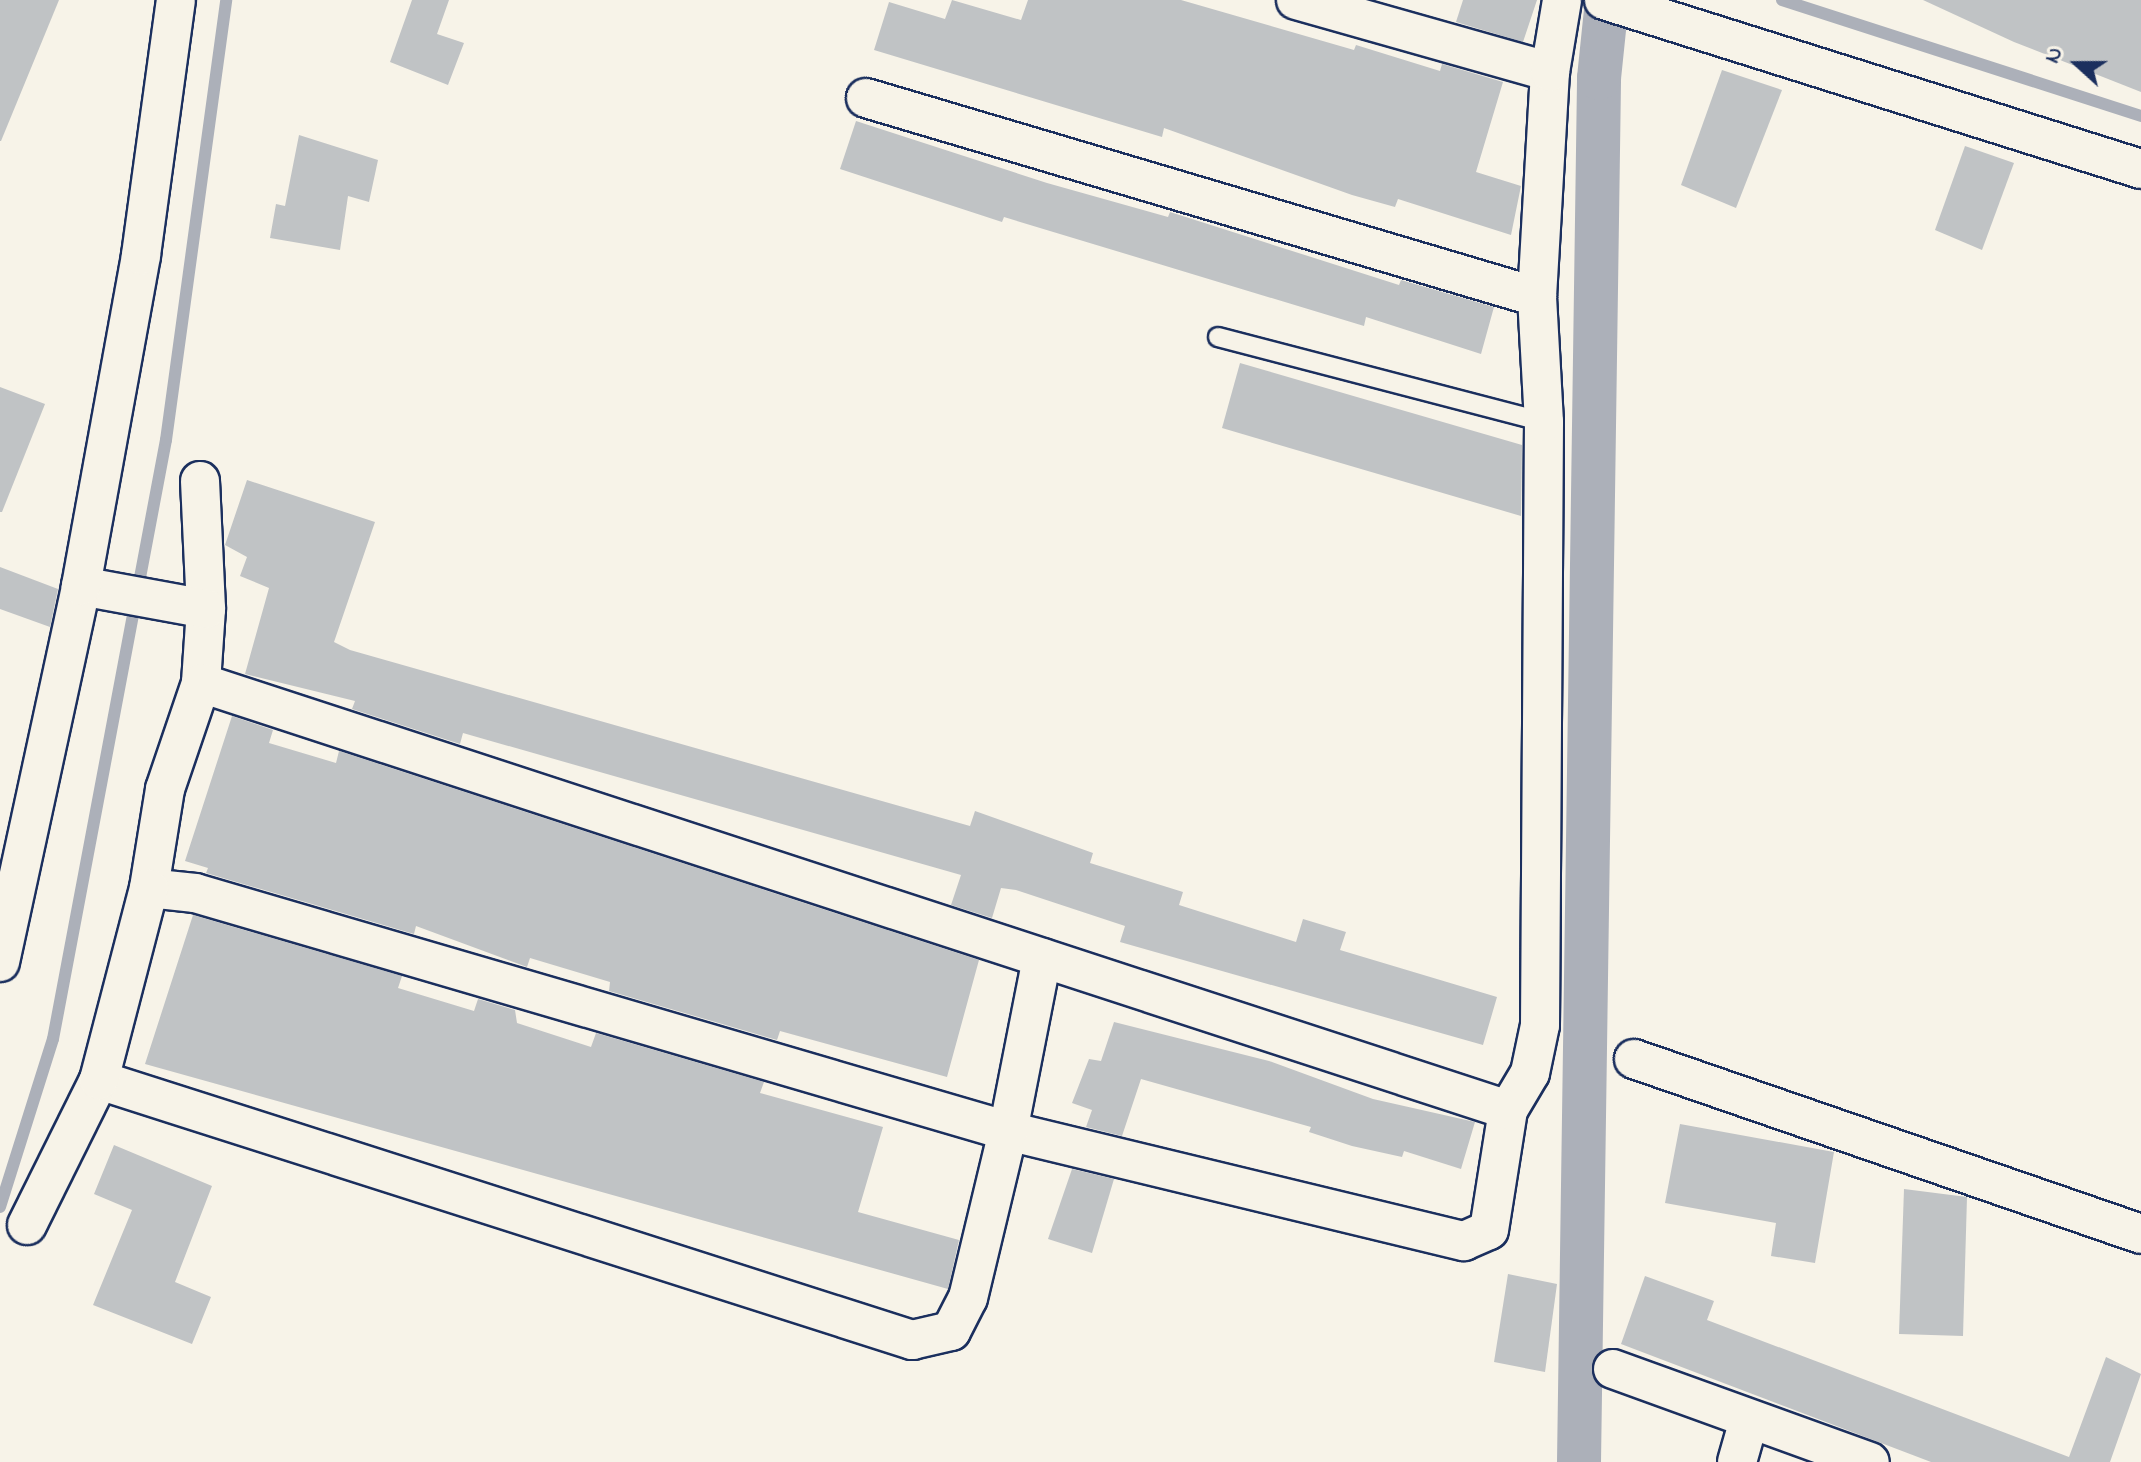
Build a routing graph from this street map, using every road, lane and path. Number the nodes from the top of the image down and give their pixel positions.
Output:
1 (176, 0) edge
2 (1296, 0) edge
3 (1562, 0) edge
4 (1604, 0) edge
5 (1550, 72) junction
6 (866, 98) dead end
7 (2141, 169) edge
8 (1537, 297) junction
9 (1218, 337) dead end
10 (1544, 422) junction
11 (200, 481) dead end
12 (93, 589) junction
13 (206, 609) junction
14 (201, 683) junction
15 (149, 888) junction
16 (1042, 958) junction
17 (0, 962) edge
18 (1634, 1059) dead end
19 (99, 1080) junction
20 (1508, 1110) junction
21 (1008, 1131) junction
22 (27, 1225) dead end
23 (2141, 1234) edge
24 (1613, 1369) dead end
25 (1749, 1420) junction
26 (1737, 1462) edge
27 (1870, 1462) edge

1 - 12 street
2 - 5 street
3 - 5 street
4 - 7 street
5 - 8 street
6 - 8 street
8 - 10 street
9 - 10 lane
10 - 20 street
11 - 13 street
12 - 13 street
12 - 17 street
13 - 14 street
14 - 15 street
14 - 16 street
15 - 19 street
15 - 21 street
16 - 20 street
16 - 21 street
18 - 23 street
19 - 21 street
19 - 22 street
20 - 21 street
24 - 25 street
25 - 26 street
25 - 27 street

